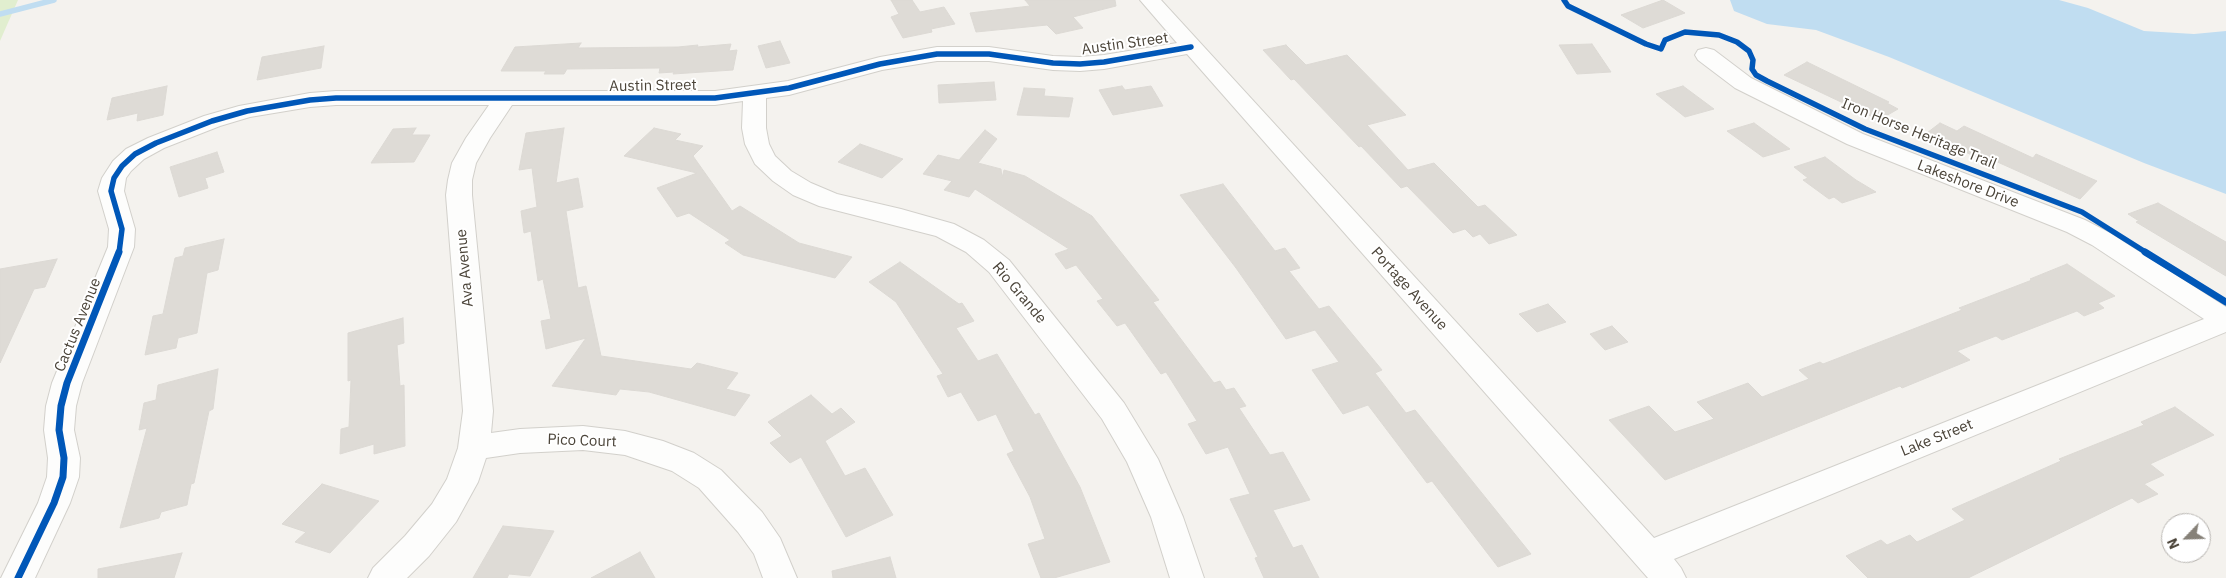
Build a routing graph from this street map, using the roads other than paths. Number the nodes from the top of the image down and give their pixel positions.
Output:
1 (1150, 0) edge
2 (1191, 47) junction
3 (1706, 55) dead end
4 (755, 94) junction
5 (505, 99) junction
6 (122, 166) joint
7 (2226, 320) edge
8 (474, 448) junction
9 (1648, 555) junction
10 (18, 578) edge
11 (385, 578) edge
12 (780, 578) edge
13 (1187, 578) edge
14 (1669, 578) edge

1 - 2 street, Portage Avenue
2 - 4 street, Austin Street
2 - 9 street, Portage Avenue
3 - 7 street, Lakeshore Drive
4 - 5 street, Austin Street
4 - 13 street, Rio Grande
5 - 6 street, Austin Street
5 - 8 street, Ava Avenue
6 - 10 street, Cactus Avenue
7 - 9 street, Lake Street
8 - 11 street, Ava Avenue
8 - 12 street, Pico Court
9 - 14 street, Portage Avenue

